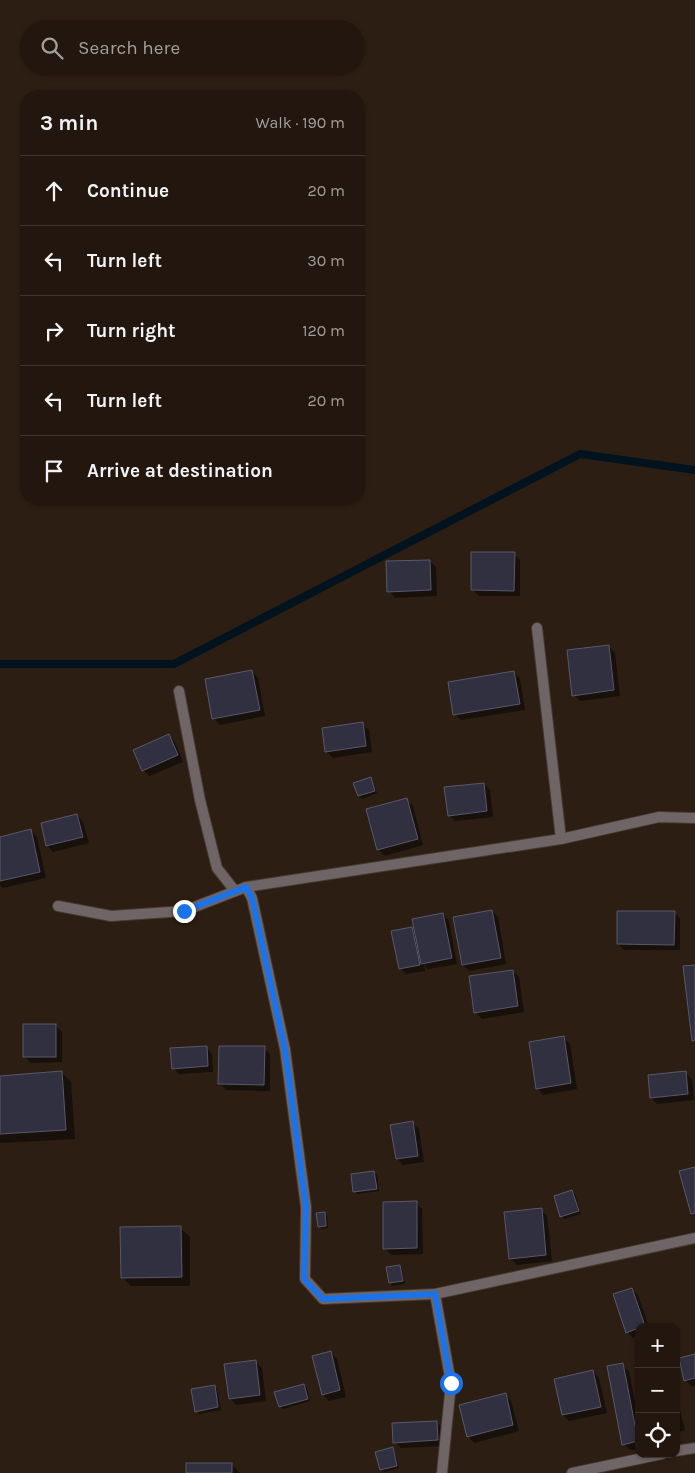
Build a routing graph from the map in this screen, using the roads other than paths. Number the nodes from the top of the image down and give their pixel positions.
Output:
1 (537, 628) dead end
2 (178, 691) dead end
3 (695, 818) edge
4 (561, 839) junction
5 (246, 887) junction
6 (235, 891) junction
7 (58, 906) dead end
8 (695, 1238) edge
9 (435, 1294) junction
10 (695, 1448) edge
11 (680, 1450) edge
12 (645, 1458) edge
13 (595, 1470) edge
14 (442, 1473) edge
15 (572, 1473) edge

1 - 4 street
2 - 6 street
3 - 4 street
4 - 5 street
5 - 6 street
5 - 9 street
6 - 7 street
8 - 9 street
9 - 14 street
10 - 11 street
12 - 13 street
13 - 15 street

